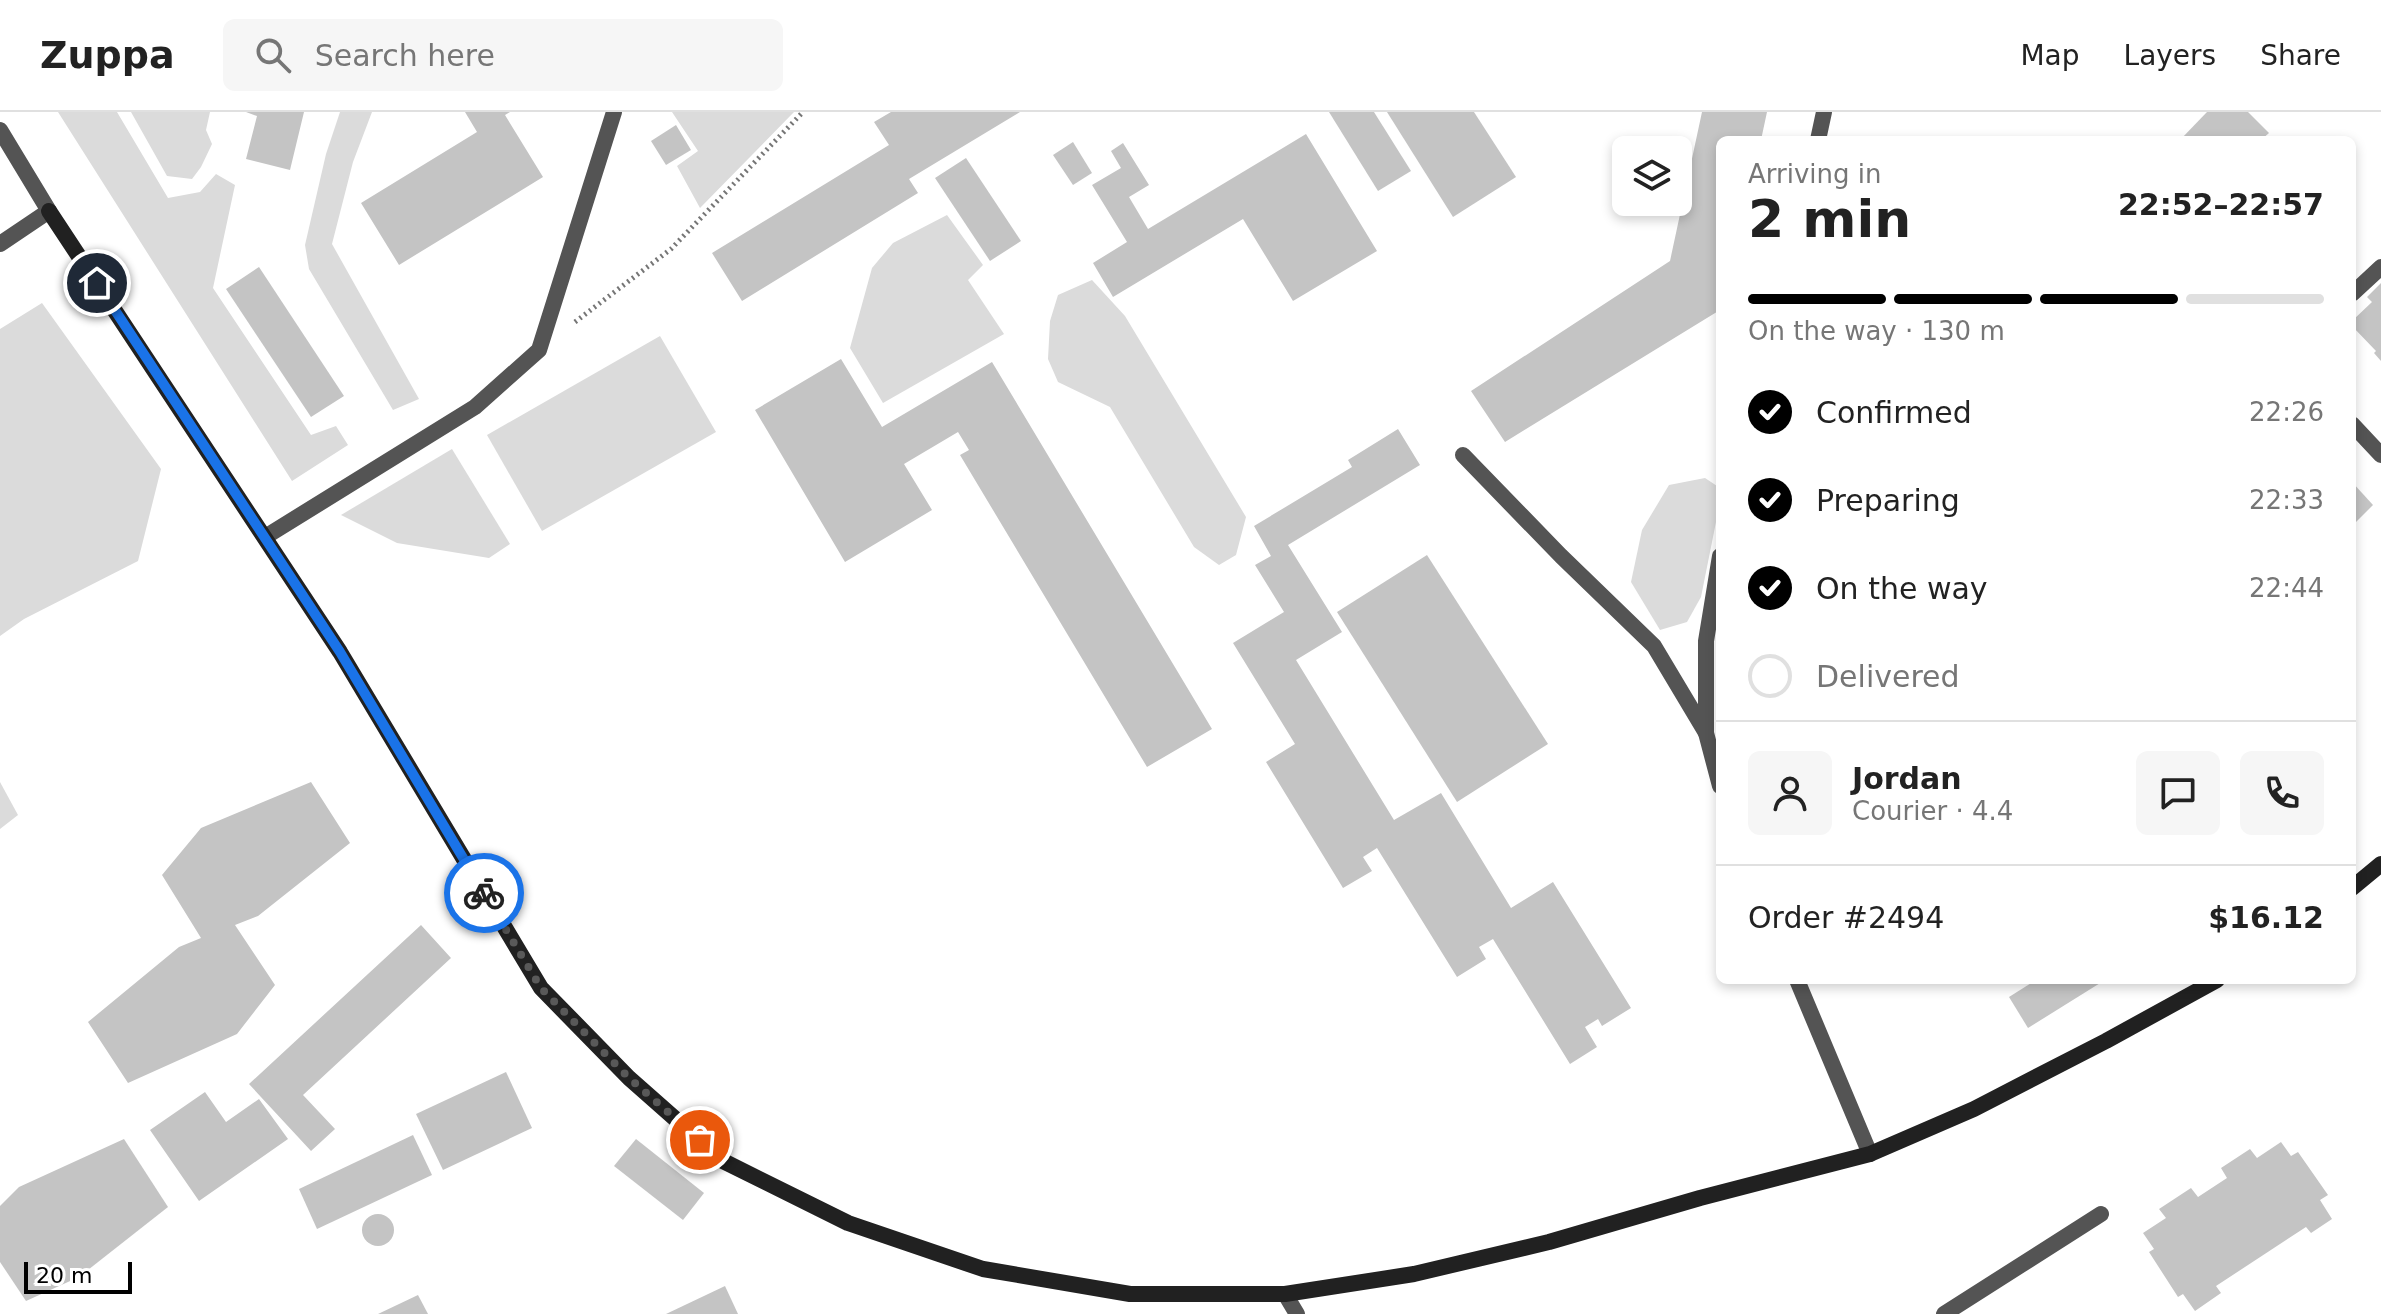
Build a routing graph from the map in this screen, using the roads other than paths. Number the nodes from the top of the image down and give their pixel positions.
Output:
1 (614, 112) edge
2 (1824, 112) edge
3 (0, 130) edge
4 (1819, 136) edge
5 (49, 211) junction
6 (0, 244) edge
7 (2381, 267) edge
8 (2356, 290) edge
9 (2356, 428) edge
10 (1463, 455) dead end
11 (2381, 455) edge
12 (265, 537) junction
13 (1716, 580) edge
14 (1706, 733) junction
15 (1716, 771) edge
16 (2381, 864) edge
17 (2356, 885) edge
18 (1799, 984) edge
19 (2209, 984) edge
20 (1870, 1154) junction
21 (2101, 1214) dead end
22 (1285, 1294) junction
23 (1297, 1314) edge
24 (1944, 1314) edge

1 - 12 street
2 - 4 street
3 - 5 street
5 - 6 street
5 - 12 street
7 - 8 street
9 - 11 street
10 - 14 street
12 - 22 street
13 - 14 street
14 - 15 street
16 - 17 street
18 - 20 street
19 - 20 street
20 - 22 street
21 - 24 street
22 - 23 street

